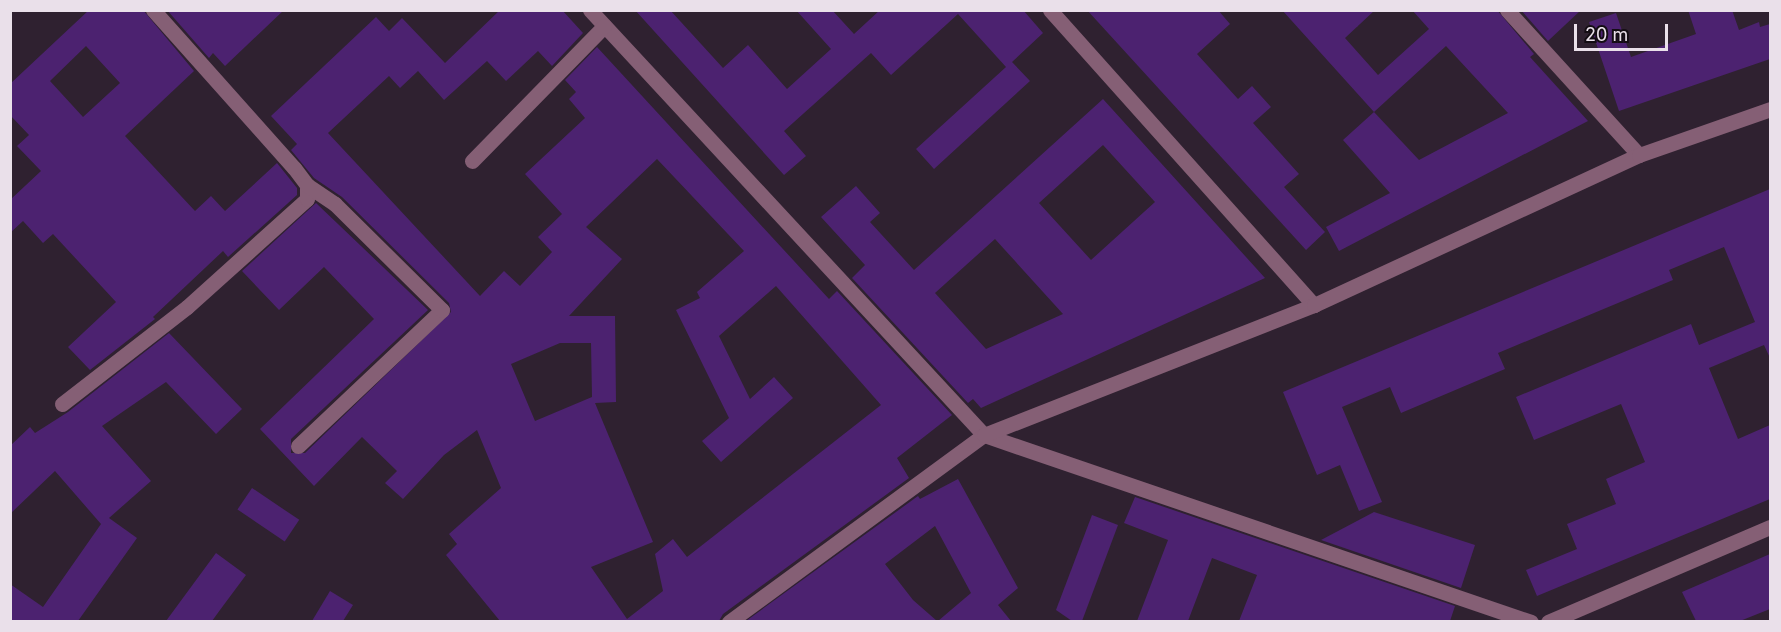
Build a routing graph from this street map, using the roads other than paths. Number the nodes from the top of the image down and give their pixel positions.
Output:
1 (153, 10) edge
2 (590, 10) edge
3 (1050, 10) edge
4 (1507, 10) edge
5 (604, 26) junction
6 (1770, 109) edge
7 (1639, 154) junction
8 (472, 162) dead end
9 (307, 185) junction
10 (1314, 305) junction
11 (62, 404) dead end
12 (984, 435) junction
13 (298, 446) dead end
14 (1770, 527) edge
15 (729, 621) edge
16 (1531, 621) edge
17 (1548, 621) edge

1 - 9 street
2 - 5 street
3 - 10 street
4 - 7 street
5 - 8 street
5 - 12 street
6 - 7 street
7 - 10 street
9 - 11 street
9 - 13 street
10 - 12 street
12 - 15 street
12 - 16 street
14 - 17 street

